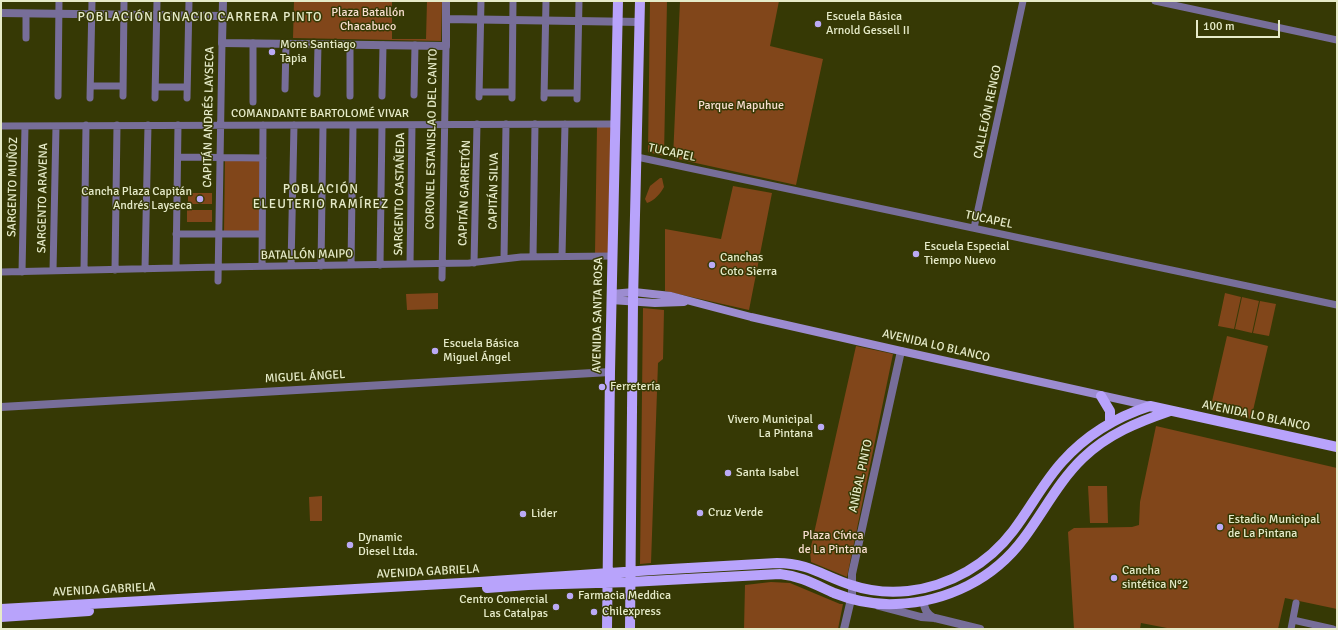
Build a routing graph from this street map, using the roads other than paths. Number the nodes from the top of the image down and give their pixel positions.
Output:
1 (59, 1) edge
2 (92, 1) edge
3 (124, 1) edge
4 (157, 1) edge
5 (189, 1) edge
6 (222, 1) edge
7 (446, 1) edge
8 (481, 1) edge
9 (513, 1) edge
10 (546, 1) edge
11 (578, 1) edge
12 (618, 1) edge
13 (640, 1) edge
14 (1023, 1) edge
15 (1155, 1) edge
16 (1, 13) edge
17 (26, 14) junction
18 (58, 14) junction
19 (91, 15) junction
20 (124, 15) junction
21 (156, 15) junction
22 (189, 16) junction
23 (222, 16) junction
24 (446, 19) junction
25 (480, 19) junction
26 (513, 20) junction
27 (545, 20) junction
28 (578, 21) junction
29 (621, 22) junction
30 (640, 22) junction
31 (26, 38) dead end
32 (1337, 40) edge
33 (222, 43) junction
34 (253, 43) junction
35 (286, 44) junction
36 (318, 44) junction
37 (350, 45) junction
38 (383, 45) junction
39 (415, 45) junction
40 (446, 46) junction
41 (91, 86) junction
42 (123, 86) junction
43 (156, 87) junction
44 (187, 87) junction
45 (285, 89) dead end
46 (317, 94) dead end
47 (414, 95) dead end
48 (58, 96) dead end
49 (123, 96) dead end
50 (350, 96) dead end
51 (382, 96) dead end
52 (90, 98) dead end
53 (156, 98) dead end
54 (187, 98) dead end
55 (253, 102) dead end
56 (478, 124) junction
57 (506, 124) junction
58 (535, 124) junction
59 (565, 124) junction
60 (616, 124) junction
61 (86, 125) junction
62 (117, 125) junction
63 (148, 125) junction
64 (178, 125) junction
65 (221, 125) junction
66 (263, 125) junction
67 (294, 125) junction
68 (324, 125) junction
69 (353, 125) junction
70 (382, 125) junction
71 (412, 125) junction
72 (444, 125) junction
73 (1, 126) edge
74 (25, 126) junction
75 (56, 126) junction
76 (637, 156) junction
77 (178, 157) junction
78 (220, 158) junction
79 (263, 158) junction
80 (974, 228) junction
81 (176, 234) junction
82 (219, 234) junction
83 (262, 234) junction
84 (533, 256) junction
85 (562, 256) junction
86 (612, 256) junction
87 (504, 258) junction
88 (474, 263) junction
89 (410, 264) junction
90 (442, 264) junction
91 (351, 265) junction
92 (380, 265) junction
93 (262, 266) junction
94 (291, 266) junction
95 (321, 266) junction
96 (218, 267) junction
97 (176, 268) junction
98 (145, 269) junction
99 (84, 270) junction
100 (115, 270) junction
101 (53, 271) junction
102 (1, 272) edge
103 (22, 272) junction
104 (442, 278) dead end
105 (218, 281) dead end
106 (633, 296) junction
107 (611, 297) junction
108 (1337, 305) edge
109 (901, 351) junction
110 (610, 372) junction
111 (1102, 396) junction
112 (1150, 406) junction
113 (1, 407) edge
114 (1170, 410) junction
115 (1110, 422) junction
116 (1337, 447) edge
117 (1033, 502) junction
118 (1043, 509) junction
119 (630, 571) junction
120 (607, 578) junction
121 (630, 582) junction
122 (852, 585) junction
123 (916, 590) junction
124 (851, 599) junction
125 (923, 601) junction
126 (868, 602) junction
127 (1296, 603) dead end
128 (1, 609) edge
129 (1, 616) edge
130 (935, 618) junction
131 (1293, 620) junction
132 (607, 629) edge
133 (630, 629) edge
134 (844, 629) edge
135 (980, 629) edge
136 (1290, 629) edge
137 (1333, 629) edge

1 - 18 street
2 - 19 street
3 - 20 street
4 - 21 street
5 - 22 street
6 - 23 street, CAPITÁN ANDRÉS LAYSECA
7 - 24 street, CORONEL ESTANISLAO DEL CANTO
8 - 25 street
9 - 26 street
10 - 27 street
11 - 28 street
12 - 29 main road, AVENIDA SANTA ROSA
13 - 30 main road
14 - 80 street, CALLEJÓN RENGO
15 - 32 street
16 - 17 street
17 - 18 street
17 - 31 street
18 - 19 street
18 - 48 street
19 - 20 street
19 - 41 street
20 - 21 street
20 - 42 street
21 - 22 street
21 - 43 street
22 - 23 street
22 - 44 street
23 - 33 street, CAPITÁN ANDRÉS LAYSECA
24 - 25 street
24 - 40 street, CORONEL ESTANISLAO DEL CANTO
25 - 26 street
25 - 26 street
26 - 27 street
27 - 28 street
27 - 28 street
28 - 29 street
29 - 30 street
29 - 60 main road, AVENIDA SANTA ROSA
30 - 76 main road
33 - 34 street
33 - 65 street, CAPITÁN ANDRÉS LAYSECA
34 - 35 street
34 - 55 street
35 - 36 street
35 - 45 street
36 - 37 street
36 - 46 street
37 - 38 street
37 - 50 street
38 - 39 street
38 - 51 street
39 - 40 street
39 - 47 street
40 - 72 street, CORONEL ESTANISLAO DEL CANTO
41 - 42 street
41 - 52 street
42 - 49 street
43 - 44 street
43 - 53 street
44 - 54 street
56 - 57 street, COMANDANTE BARTOLOMÉ VIVAR
56 - 72 street, COMANDANTE BARTOLOMÉ VIVAR
56 - 88 street, CAPITÁN GARRETÓN
57 - 58 street, COMANDANTE BARTOLOMÉ VIVAR
57 - 87 street, CAPITÁN SILVA
58 - 59 street, COMANDANTE BARTOLOMÉ VIVAR
58 - 84 street
59 - 60 street, COMANDANTE BARTOLOMÉ VIVAR
59 - 85 street
60 - 86 main road, AVENIDA SANTA ROSA
61 - 62 street, COMANDANTE BARTOLOMÉ VIVAR
61 - 75 street, COMANDANTE BARTOLOMÉ VIVAR
61 - 99 street
62 - 63 street, COMANDANTE BARTOLOMÉ VIVAR
62 - 100 street
63 - 64 street, COMANDANTE BARTOLOMÉ VIVAR
63 - 98 street
64 - 65 street, COMANDANTE BARTOLOMÉ VIVAR
64 - 77 street
65 - 66 street, COMANDANTE BARTOLOMÉ VIVAR
65 - 78 street, CAPITÁN ANDRÉS LAYSECA
66 - 67 street, COMANDANTE BARTOLOMÉ VIVAR
66 - 79 street
67 - 68 street, COMANDANTE BARTOLOMÉ VIVAR
67 - 94 street
68 - 69 street, COMANDANTE BARTOLOMÉ VIVAR
68 - 95 street
69 - 70 street, COMANDANTE BARTOLOMÉ VIVAR
69 - 91 street
70 - 71 street, COMANDANTE BARTOLOMÉ VIVAR
70 - 92 street
71 - 72 street, COMANDANTE BARTOLOMÉ VIVAR
71 - 89 street, SARGENTO CASTAÑEDA
72 - 90 street, CORONEL ESTANISLAO DEL CANTO
73 - 74 street, COMANDANTE BARTOLOMÉ VIVAR
74 - 75 street, COMANDANTE BARTOLOMÉ VIVAR
74 - 103 street, SARGENTO MUÑOZ
75 - 101 street, SARGENTO ARAVENA
76 - 80 street, TUCAPEL
76 - 106 main road
77 - 78 street
77 - 81 street
78 - 79 street
78 - 82 street, CAPITÁN ANDRÉS LAYSECA
79 - 83 street
80 - 108 street, TUCAPEL
81 - 82 street
81 - 97 street
82 - 83 street
82 - 96 street, CAPITÁN ANDRÉS LAYSECA
83 - 93 street
84 - 85 street, BATALLÓN MAIPO
84 - 87 street, BATALLÓN MAIPO
85 - 86 street, BATALLÓN MAIPO
86 - 107 main road, AVENIDA SANTA ROSA
87 - 88 street, BATALLÓN MAIPO
88 - 90 street, BATALLÓN MAIPO
89 - 90 street, BATALLÓN MAIPO
89 - 92 street, BATALLÓN MAIPO
90 - 104 street, CORONEL ESTANISLAO DEL CANTO
91 - 92 street, BATALLÓN MAIPO
91 - 95 street, BATALLÓN MAIPO
93 - 94 street, BATALLÓN MAIPO
93 - 96 street, BATALLÓN MAIPO
94 - 95 street, BATALLÓN MAIPO
96 - 97 street, BATALLÓN MAIPO
96 - 105 street, CAPITÁN ANDRÉS LAYSECA
97 - 98 street, BATALLÓN MAIPO
98 - 100 street, BATALLÓN MAIPO
99 - 100 street, BATALLÓN MAIPO
99 - 101 street, BATALLÓN MAIPO
101 - 103 street, BATALLÓN MAIPO
102 - 103 street, BATALLÓN MAIPO
106 - 107 main road, AVENIDA LO BLANCO
106 - 109 main road, AVENIDA LO BLANCO
106 - 119 main road
107 - 110 main road, AVENIDA SANTA ROSA
109 - 111 main road, AVENIDA LO BLANCO
109 - 122 street, ANÍBAL PINTO
110 - 113 street, MIGUEL ÁNGEL
110 - 120 main road, AVENIDA SANTA ROSA
111 - 112 main road, AVENIDA LO BLANCO
111 - 115 main road
112 - 114 main road, AVENIDA LO BLANCO
112 - 115 main road, AVENIDA GABRIELA
114 - 116 main road, AVENIDA LO BLANCO
114 - 118 main road, AVENIDA GABRIELA
115 - 117 main road, AVENIDA GABRIELA
117 - 118 main road
117 - 123 main road, AVENIDA GABRIELA
118 - 125 main road, AVENIDA GABRIELA
119 - 120 main road, AVENIDA GABRIELA
119 - 121 main road
119 - 122 main road, AVENIDA GABRIELA
120 - 121 main road, AVENIDA GABRIELA
120 - 128 main road, AVENIDA GABRIELA
120 - 129 main road, AVENIDA GABRIELA
120 - 132 main road, AVENIDA SANTA ROSA
121 - 124 main road, AVENIDA GABRIELA
121 - 133 main road
122 - 123 main road, AVENIDA GABRIELA
122 - 124 street, ANÍBAL PINTO
123 - 125 main road
124 - 126 main road, AVENIDA GABRIELA
124 - 134 street, ANÍBAL PINTO
125 - 126 main road, AVENIDA GABRIELA
125 - 130 street
126 - 130 street
127 - 131 street
130 - 135 street
131 - 136 street
131 - 137 street

